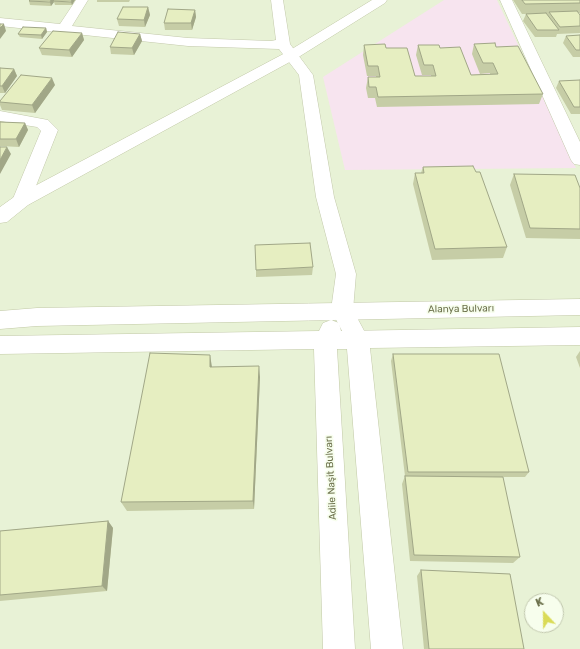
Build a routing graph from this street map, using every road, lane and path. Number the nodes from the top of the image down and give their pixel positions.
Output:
1 (82, 0) edge
2 (277, 0) edge
3 (381, 0) edge
4 (506, 0) edge
5 (0, 22) edge
6 (64, 28) junction
7 (288, 49) junction
8 (0, 116) edge
9 (580, 160) edge
10 (21, 201) junction
11 (0, 217) edge
12 (580, 307) edge
13 (342, 310) junction
14 (0, 320) edge
15 (580, 336) edge
16 (358, 340) junction
17 (325, 341) junction
18 (0, 345) edge
19 (339, 649) edge
20 (387, 649) edge

1 - 6 street
2 - 7 street
3 - 7 street
4 - 9 street
5 - 6 street
6 - 7 street
7 - 10 street
7 - 13 street
8 - 10 street
10 - 11 street
12 - 13 street, Alanya Bulvarı
13 - 14 street, Alanya Bulvarı
13 - 16 street
13 - 17 street
15 - 16 street
16 - 17 street
16 - 20 street
17 - 18 street
17 - 19 street, Adile Naşit Bulvarı

